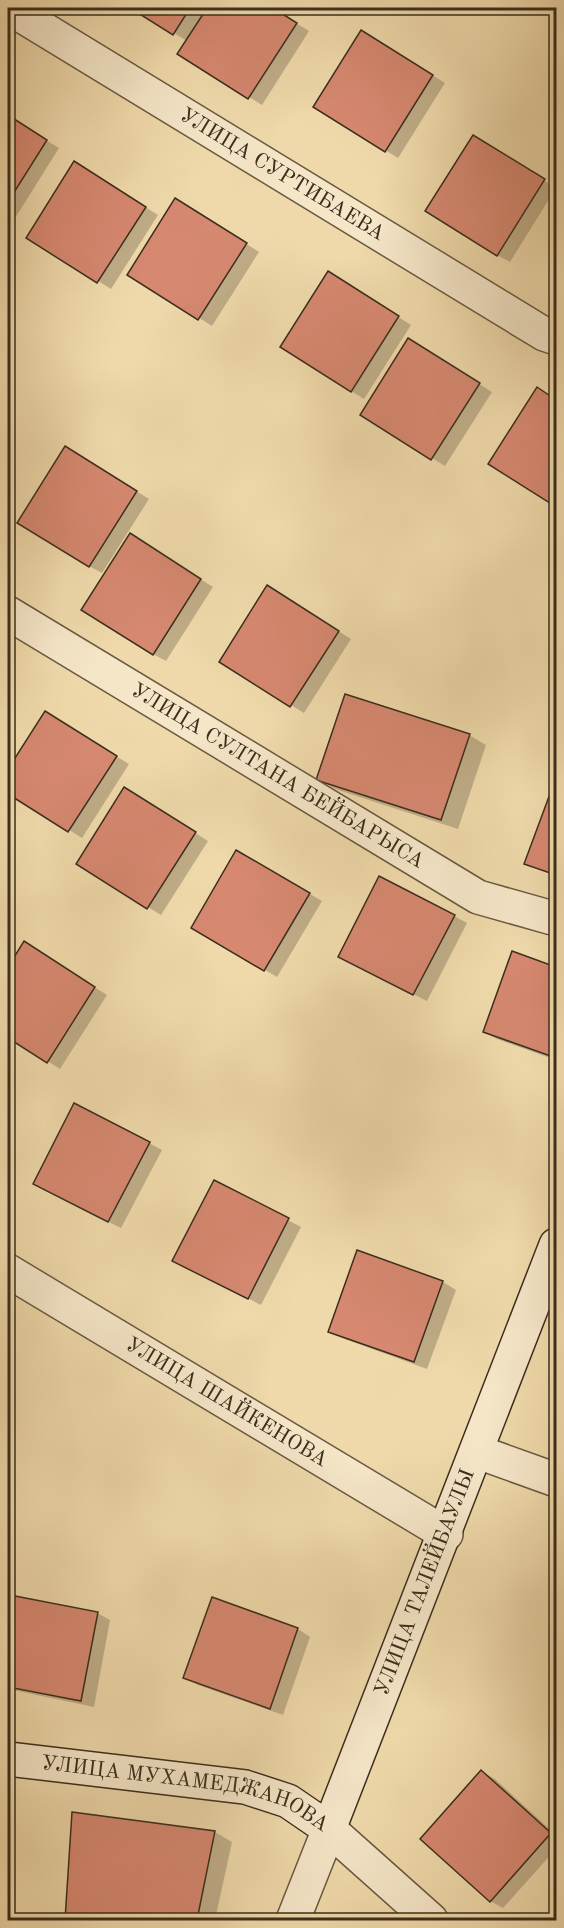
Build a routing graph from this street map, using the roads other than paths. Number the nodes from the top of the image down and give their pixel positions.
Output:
1 (9, 8) edge
2 (556, 338) edge
3 (8, 613) edge
4 (556, 919) edge
5 (556, 1245) edge
6 (8, 1271) edge
7 (478, 1452) junction
8 (556, 1480) edge
9 (446, 1534) junction
10 (8, 1759) edge
11 (329, 1829) junction
12 (293, 1920) edge
13 (430, 1920) edge

1 - 2 street, УЛИЦА СУРТИБАЕВА
3 - 4 street, УЛИЦА СУЛТАНА БЕЙБАРЫСА
5 - 7 street, УЛИЦА ТАЛЕЙБАУЛЫ
6 - 9 street, УЛИЦА ШАЙКЕНОВА
7 - 8 street
7 - 9 street, УЛИЦА ТАЛЕЙБАУЛЫ
9 - 11 street, УЛИЦА ТАЛЕЙБАУЛЫ
10 - 11 street, УЛИЦА МУХАМЕДЖАНОВА
11 - 12 street, УЛИЦА ТАЛЕЙБАУЛЫ
11 - 13 street, УЛИЦА МУХАМЕДЖАНОВА

